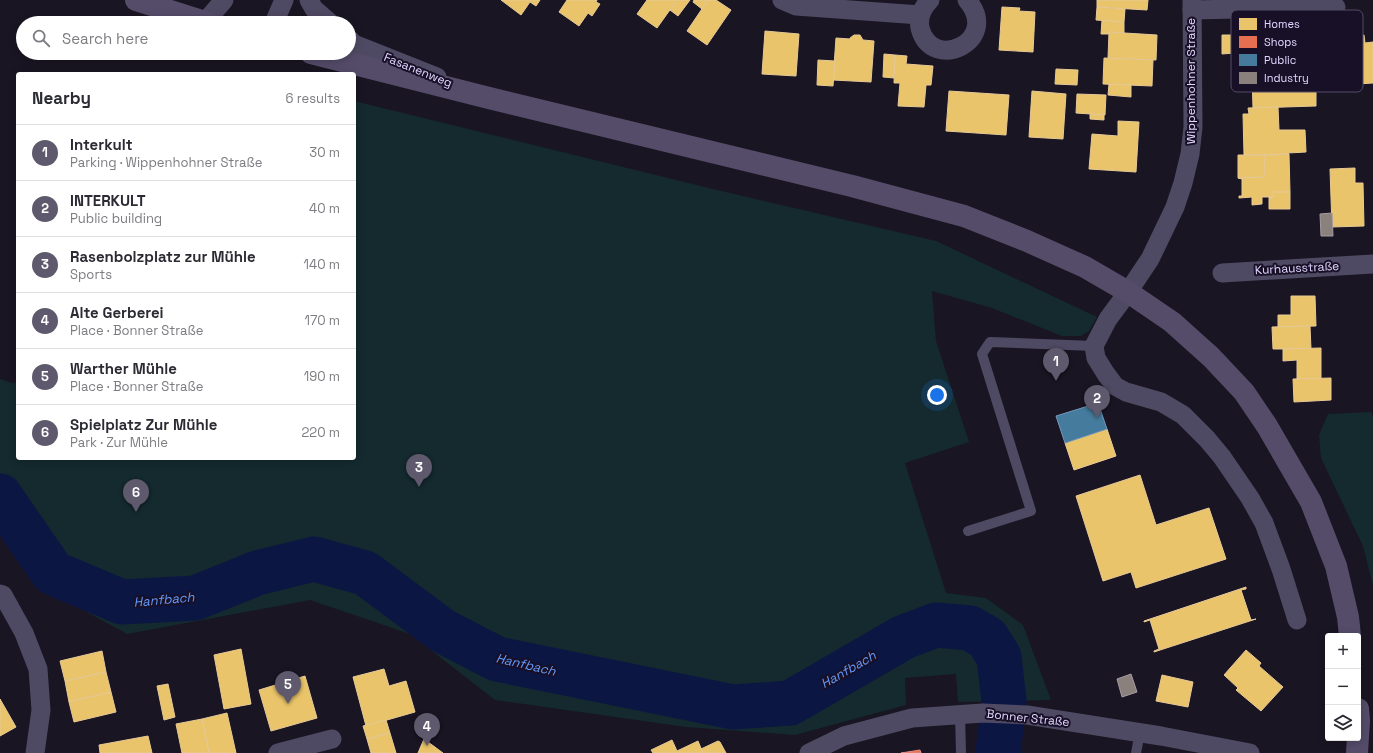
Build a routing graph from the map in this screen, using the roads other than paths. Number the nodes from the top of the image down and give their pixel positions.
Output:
1 (136, 0) edge
2 (224, 0) edge
3 (284, 0) edge
4 (309, 0) edge
5 (782, 0) edge
6 (967, 0) edge
7 (1192, 5) edge
8 (925, 7) edge
9 (1336, 7) dead end
10 (185, 16) edge
11 (212, 16) edge
12 (277, 16) edge
13 (322, 16) edge
14 (356, 45) edge
15 (339, 60) edge
16 (489, 98) junction
17 (1373, 264) edge
18 (1222, 273) dead end
19 (1128, 292) junction
20 (1094, 346) junction
21 (968, 531) dead end
22 (0, 594) edge
23 (1297, 620) dead end
24 (1349, 633) edge
25 (960, 714) junction
26 (1140, 732) junction
27 (332, 739) dead end
28 (1358, 741) edge
29 (35, 753) edge
30 (278, 753) edge
31 (809, 753) edge
32 (961, 753) edge
33 (1136, 753) edge
34 (1250, 753) edge
35 (1357, 753) edge

1 - 10 main road
2 - 11 street
3 - 12 street
4 - 13 street
5 - 8 street
6 - 8 street
7 - 9 street
7 - 19 street, Wippenhohner Straße
14 - 16 street, Fasanenweg
15 - 16 main road
16 - 19 main road
17 - 18 street, Kurhausstraße
19 - 20 street, Wippenhohner Straße
19 - 24 main road
20 - 21 lane
20 - 23 street
22 - 29 street
25 - 26 street, Bonner Straße
25 - 31 street, Bonner Straße
25 - 32 lane
26 - 33 lane
26 - 34 street, Bonner Straße
27 - 30 street
28 - 35 main road

